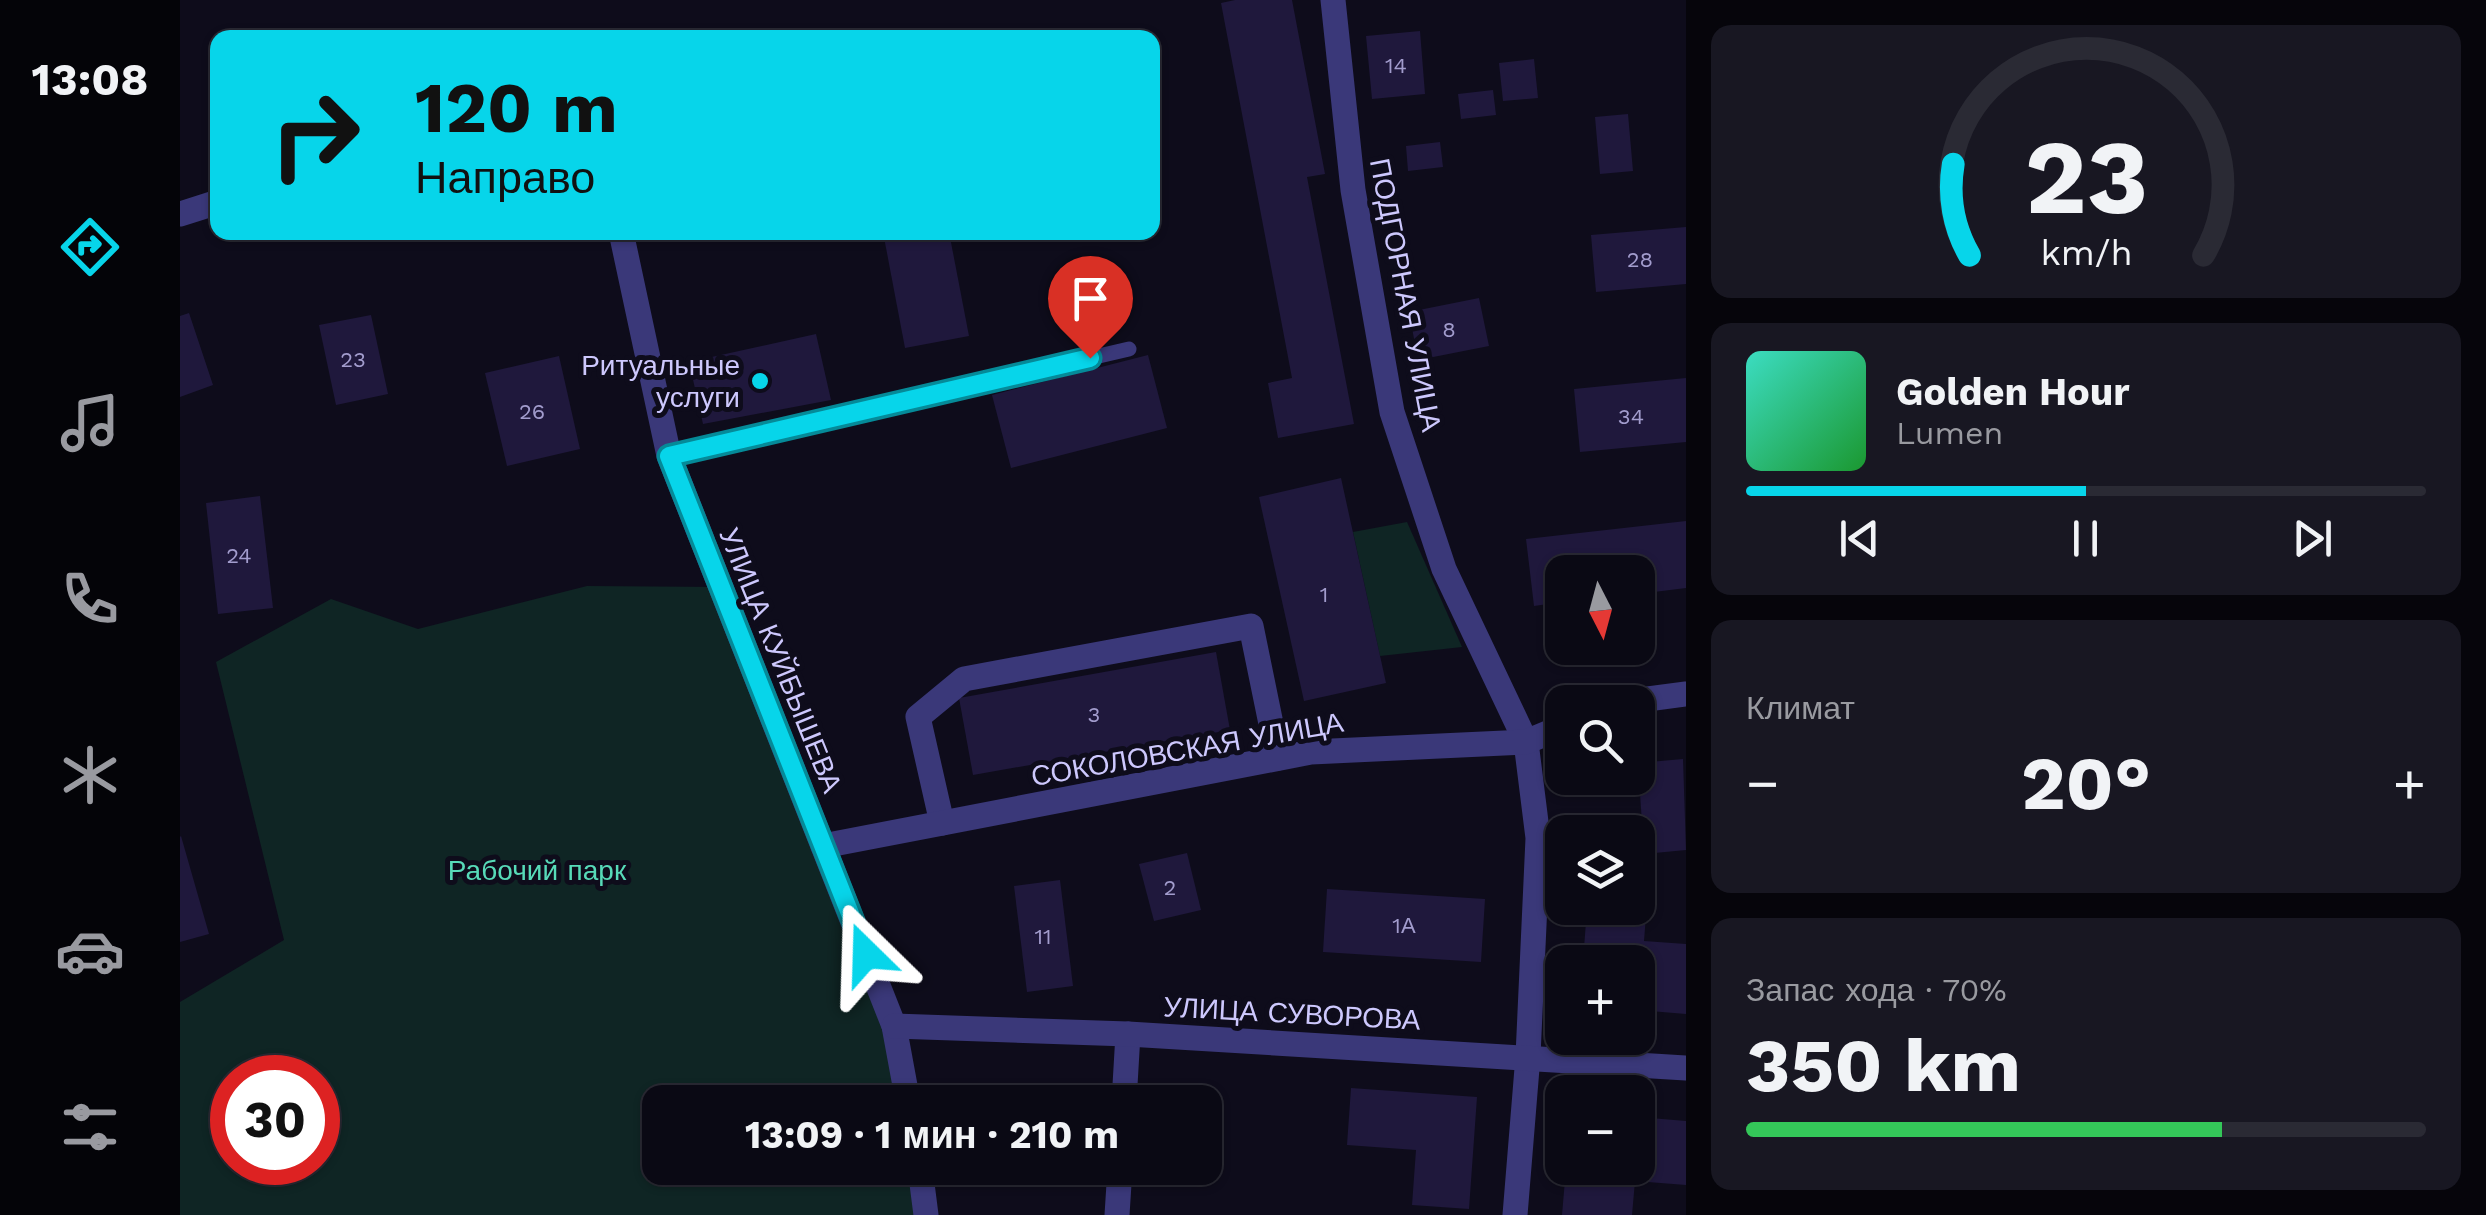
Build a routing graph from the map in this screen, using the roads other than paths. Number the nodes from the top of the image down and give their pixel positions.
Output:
1 (1333, 0) edge
2 (210, 205) edge
3 (180, 214) edge
4 (624, 240) edge
5 (1129, 349) dead end
6 (669, 456) junction
7 (1686, 694) edge
8 (1655, 698) edge
9 (1545, 735) edge
10 (1526, 742) junction
11 (1278, 758) junction
12 (942, 824) junction
13 (823, 846) junction
14 (894, 1026) junction
15 (1128, 1034) junction
16 (1528, 1056) junction
17 (1686, 1068) edge
18 (905, 1085) edge
19 (1125, 1085) edge
20 (922, 1185) edge
21 (1119, 1185) edge
22 (926, 1215) edge
23 (1117, 1215) edge
24 (1515, 1215) edge

1 - 10 street, ПОДГОРНАЯ УЛИЦА
2 - 3 street
4 - 6 street, УЛИЦА КУЙБЫШЕВА
5 - 6 lane
6 - 13 street, УЛИЦА КУЙБЫШЕВА
7 - 8 street
9 - 10 street, СОКОЛОВСКАЯ УЛИЦА
10 - 11 street, СОКОЛОВСКАЯ УЛИЦА
10 - 16 street, ПОДГОРНАЯ УЛИЦА
11 - 12 street, СОКОЛОВСКАЯ УЛИЦА
11 - 12 street
12 - 13 street, СОКОЛОВСКАЯ УЛИЦА
13 - 14 street, УЛИЦА КУЙБЫШЕВА
14 - 15 street, УЛИЦА СУВОРОВА
14 - 18 street, УЛИЦА КУЙБЫШЕВА
15 - 16 street, УЛИЦА СУВОРОВА
15 - 19 street
16 - 17 street, УЛИЦА СУВОРОВА
16 - 24 street, ПОДГОРНАЯ УЛИЦА
20 - 22 street
21 - 23 street

